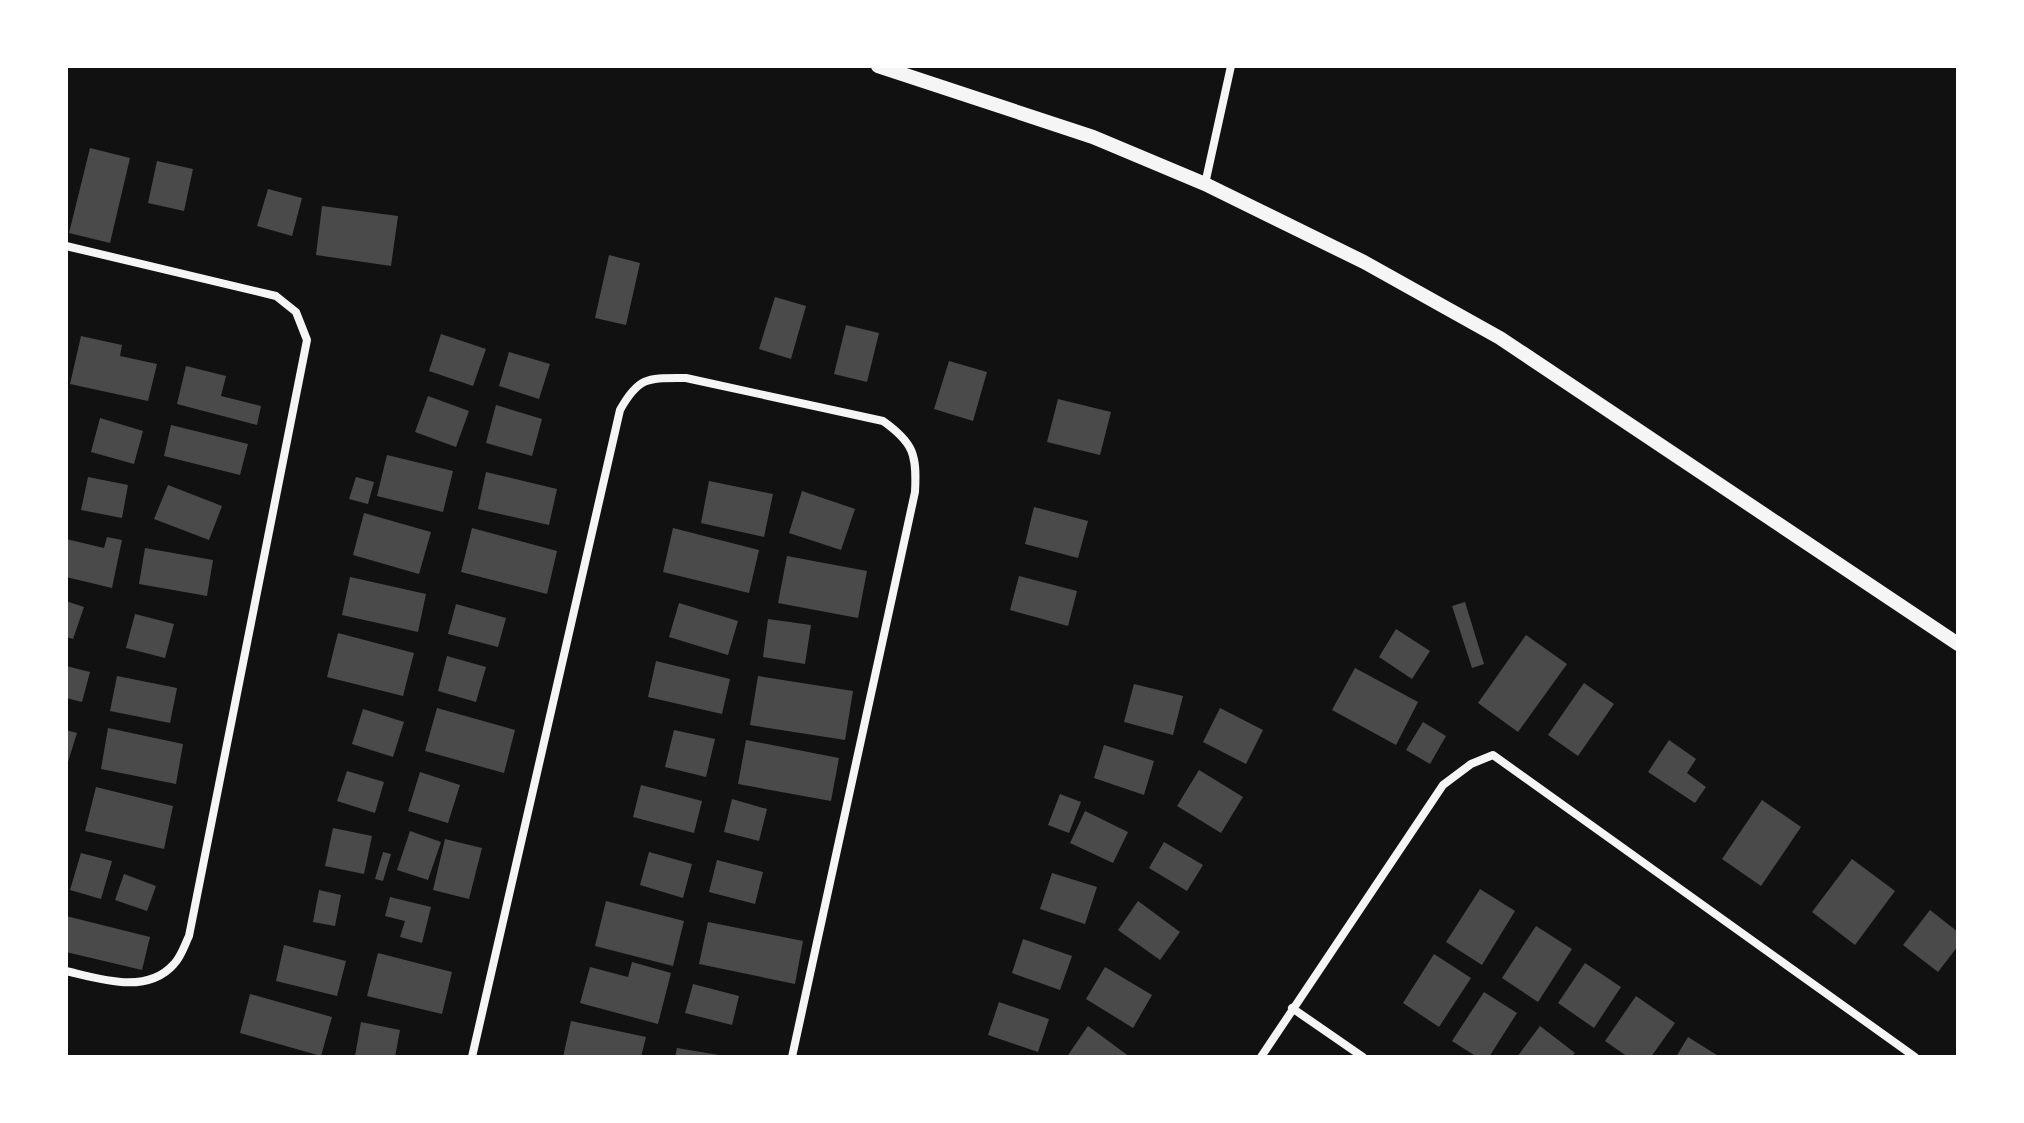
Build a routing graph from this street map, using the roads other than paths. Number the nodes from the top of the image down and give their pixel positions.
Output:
1 (878, 66) edge
2 (1231, 66) edge
3 (1205, 184) junction
4 (66, 246) edge
5 (1958, 644) edge
6 (66, 971) edge
7 (1292, 1008) junction
8 (472, 1057) edge
9 (792, 1057) edge
10 (1261, 1057) edge
11 (1363, 1057) edge
12 (1915, 1057) edge

1 - 3 street
2 - 3 street
3 - 5 street
4 - 6 street
7 - 10 street
7 - 11 street
7 - 12 street
8 - 9 street

